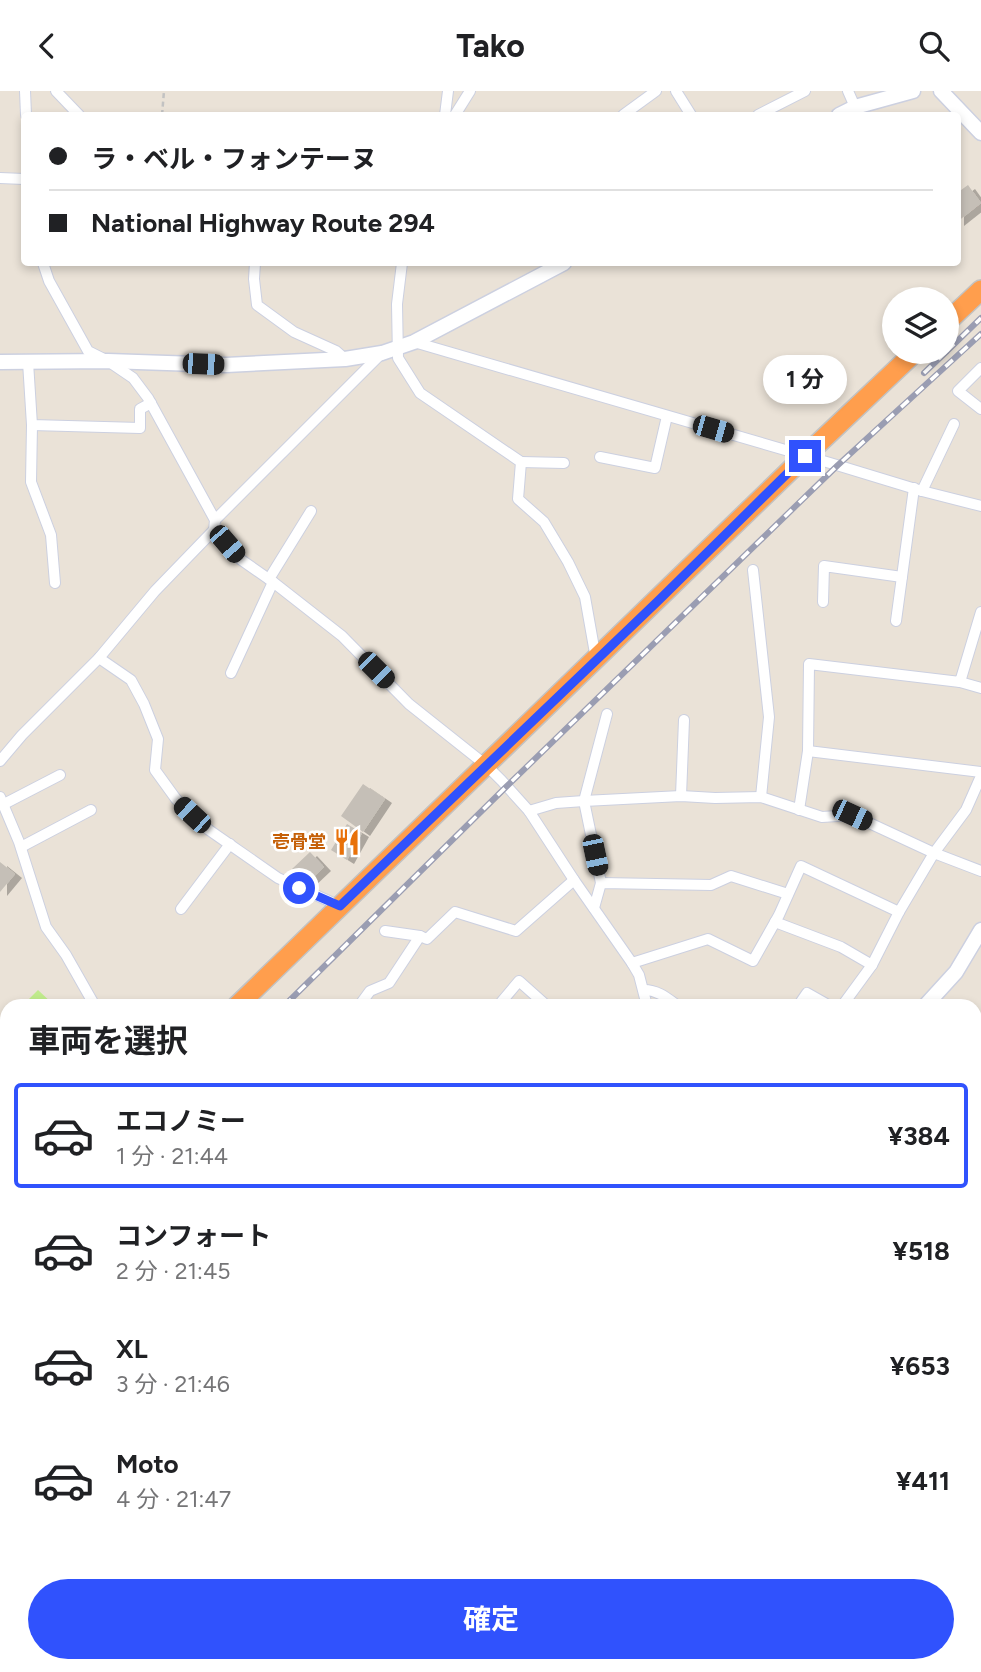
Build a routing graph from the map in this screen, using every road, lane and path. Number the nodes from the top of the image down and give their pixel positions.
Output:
1 (25, 91) edge
2 (56, 91) edge
3 (163, 91) edge
4 (448, 91) edge
5 (470, 91) edge
6 (656, 91) edge
7 (676, 91) edge
8 (805, 91) edge
9 (848, 91) edge
10 (913, 91) edge
11 (941, 91) edge
12 (855, 107) junction
13 (26, 112) edge
14 (76, 112) edge
15 (162, 112) edge
16 (445, 112) edge
17 (457, 112) edge
18 (627, 112) edge
19 (689, 112) edge
20 (764, 112) edge
21 (845, 112) edge
22 (981, 133) edge
23 (0, 178) edge
24 (21, 179) edge
25 (44, 266) edge
26 (256, 266) edge
27 (402, 266) edge
28 (558, 266) edge
29 (981, 290) edge
30 (959, 311) edge
31 (414, 342) junction
32 (397, 347) junction
33 (382, 353) junction
34 (345, 359) junction
35 (108, 361) junction
36 (0, 362) edge
37 (28, 362) junction
38 (902, 364) edge
39 (981, 368) edge
40 (151, 403) junction
41 (981, 409) edge
42 (667, 416) junction
43 (954, 424) dead end
44 (32, 425) junction
45 (805, 456) junction
46 (600, 457) dead end
47 (521, 461) junction
48 (564, 463) dead end
49 (918, 489) junction
50 (981, 506) edge
51 (311, 511) dead end
52 (214, 525) junction
53 (752, 570) dead end
54 (902, 577) junction
55 (271, 581) junction
56 (55, 583) dead end
57 (822, 602) dead end
58 (981, 612) edge
59 (896, 621) dead end
60 (99, 658) junction
61 (596, 659) junction
62 (231, 673) dead end
63 (960, 682) junction
64 (981, 688) edge
65 (607, 714) dead end
66 (684, 720) dead end
67 (808, 751) junction
68 (0, 761) edge
69 (486, 766) junction
70 (981, 774) edge
71 (60, 775) dead end
72 (681, 796) junction
73 (761, 797) junction
74 (2, 800) edge
75 (584, 801) junction
76 (91, 810) dead end
77 (799, 810) junction
78 (529, 811) junction
79 (230, 844) junction
80 (21, 847) junction
81 (934, 853) junction
82 (981, 871) edge
83 (574, 880) junction
84 (601, 883) junction
85 (788, 894) junction
86 (340, 906) junction
87 (594, 908) junction
88 (181, 909) dead end
89 (899, 912) junction
90 (775, 922) junction
91 (385, 930) dead end
92 (981, 930) edge
93 (420, 936) junction
94 (632, 963) junction
95 (872, 965) junction
96 (644, 990) junction
97 (91, 999) edge
98 (244, 999) edge
99 (364, 999) edge
100 (504, 999) edge
101 (539, 999) edge
102 (646, 999) edge
103 (668, 999) edge
104 (803, 999) edge
105 (818, 999) edge
106 (847, 999) edge
107 (931, 999) edge

1 - 13 street
2 - 14 street
3 - 15 path
4 - 16 street
5 - 17 street
6 - 18 street
7 - 19 street
8 - 20 street
9 - 12 street
10 - 12 street
11 - 22 street
12 - 21 street
23 - 24 street
25 - 35 street
26 - 34 street
27 - 32 street
28 - 31 street
29 - 30 highway
31 - 32 street
31 - 42 street
32 - 33 street
32 - 47 street
33 - 34 street
33 - 52 street
34 - 35 street
35 - 37 street
35 - 40 street
36 - 37 street
37 - 44 street
38 - 45 highway
39 - 41 street
40 - 44 street
40 - 52 street
42 - 45 street
42 - 46 street
43 - 49 street
44 - 56 street
45 - 49 street
45 - 61 highway
47 - 48 street
47 - 61 street
49 - 50 street
49 - 54 street
51 - 55 street
52 - 55 street
52 - 60 street
53 - 73 street
54 - 57 street
54 - 59 street
55 - 62 street
55 - 69 street
58 - 63 street
60 - 68 street
60 - 79 street
61 - 69 highway
63 - 64 street
63 - 67 street
65 - 75 street
66 - 72 street
67 - 70 street
67 - 77 street
69 - 78 street
69 - 86 highway
70 - 81 street
71 - 74 street
72 - 73 street
72 - 75 street
73 - 77 street
74 - 80 street
75 - 78 street
75 - 84 street
76 - 80 street
77 - 81 street
78 - 83 street
79 - 86 street
79 - 88 street
80 - 97 street
81 - 82 street
81 - 89 street
83 - 87 street
83 - 93 street
84 - 85 street
84 - 87 street
85 - 89 street
85 - 90 street
86 - 98 highway
87 - 94 street
89 - 95 street
90 - 94 street
90 - 95 street
91 - 93 street
92 - 107 street
93 - 99 street
94 - 96 street
95 - 106 street
96 - 102 street
96 - 103 street
100 - 101 street
104 - 105 street

